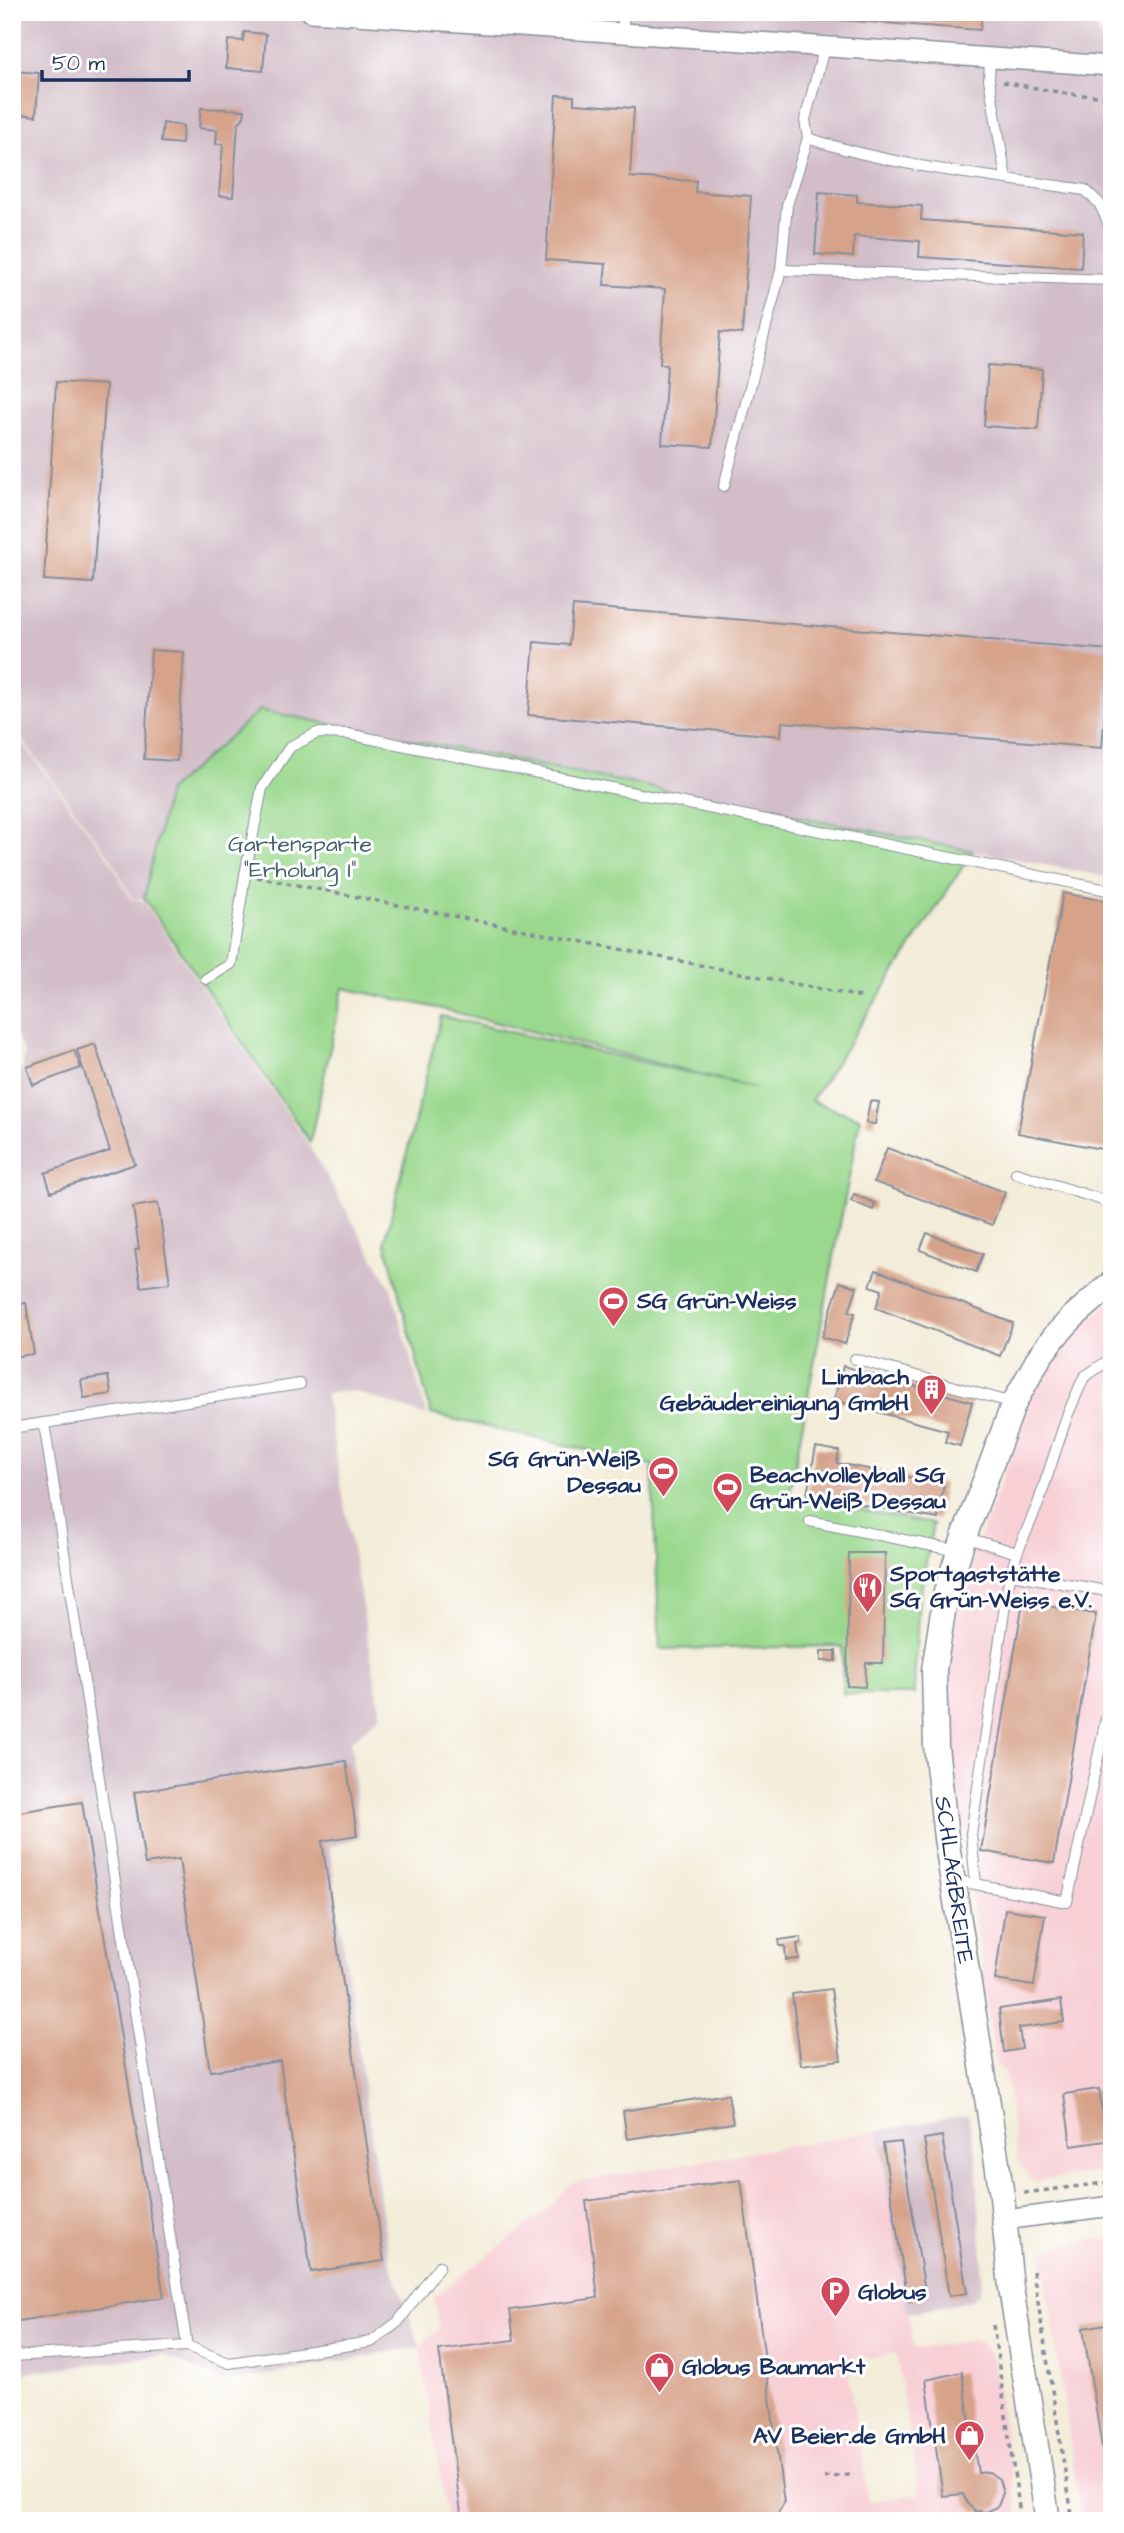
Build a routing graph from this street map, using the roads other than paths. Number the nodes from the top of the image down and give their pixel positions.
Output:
1 (311, 12) edge
2 (624, 12) edge
3 (622, 34) junction
4 (824, 48) junction
5 (990, 59) junction
6 (1112, 66) edge
7 (808, 138) junction
8 (1006, 178) junction
9 (1112, 231) edge
10 (780, 270) junction
11 (1112, 280) edge
12 (724, 486) dead end
13 (1112, 891) edge
14 (206, 979) dead end
15 (1016, 1173) dead end
16 (1112, 1203) edge
17 (1112, 1283) edge
18 (1112, 1358) edge
19 (856, 1359) dead end
20 (300, 1384) dead end
21 (1014, 1403) junction
22 (44, 1423) junction
23 (12, 1428) edge
24 (810, 1521) dead end
25 (961, 1544) junction
26 (1017, 1553) junction
27 (1011, 1574) junction
28 (1112, 1592) edge
29 (1112, 1690) edge
30 (965, 1885) junction
31 (1112, 2206) edge
32 (1003, 2208) junction
33 (439, 2266) dead end
34 (187, 2346) junction
35 (12, 2356) edge
36 (1048, 2521) edge

1 - 3 street
2 - 3 lane
3 - 4 street
4 - 5 street
4 - 7 lane
5 - 6 street
5 - 8 lane
7 - 8 lane
7 - 10 lane
8 - 9 lane
10 - 11 lane
10 - 12 lane
13 - 14 lane
15 - 16 lane
17 - 21 street, SCHLAGBREITE
18 - 26 lane
19 - 21 lane
20 - 22 lane
21 - 25 street, SCHLAGBREITE
22 - 23 lane
22 - 34 lane
24 - 25 lane
25 - 26 lane
25 - 30 street, SCHLAGBREITE
26 - 27 lane
27 - 28 lane
27 - 30 lane
29 - 30 lane
30 - 32 street, SCHLAGBREITE
31 - 32 street
32 - 36 street, SCHLAGBREITE
33 - 34 lane
34 - 35 lane

